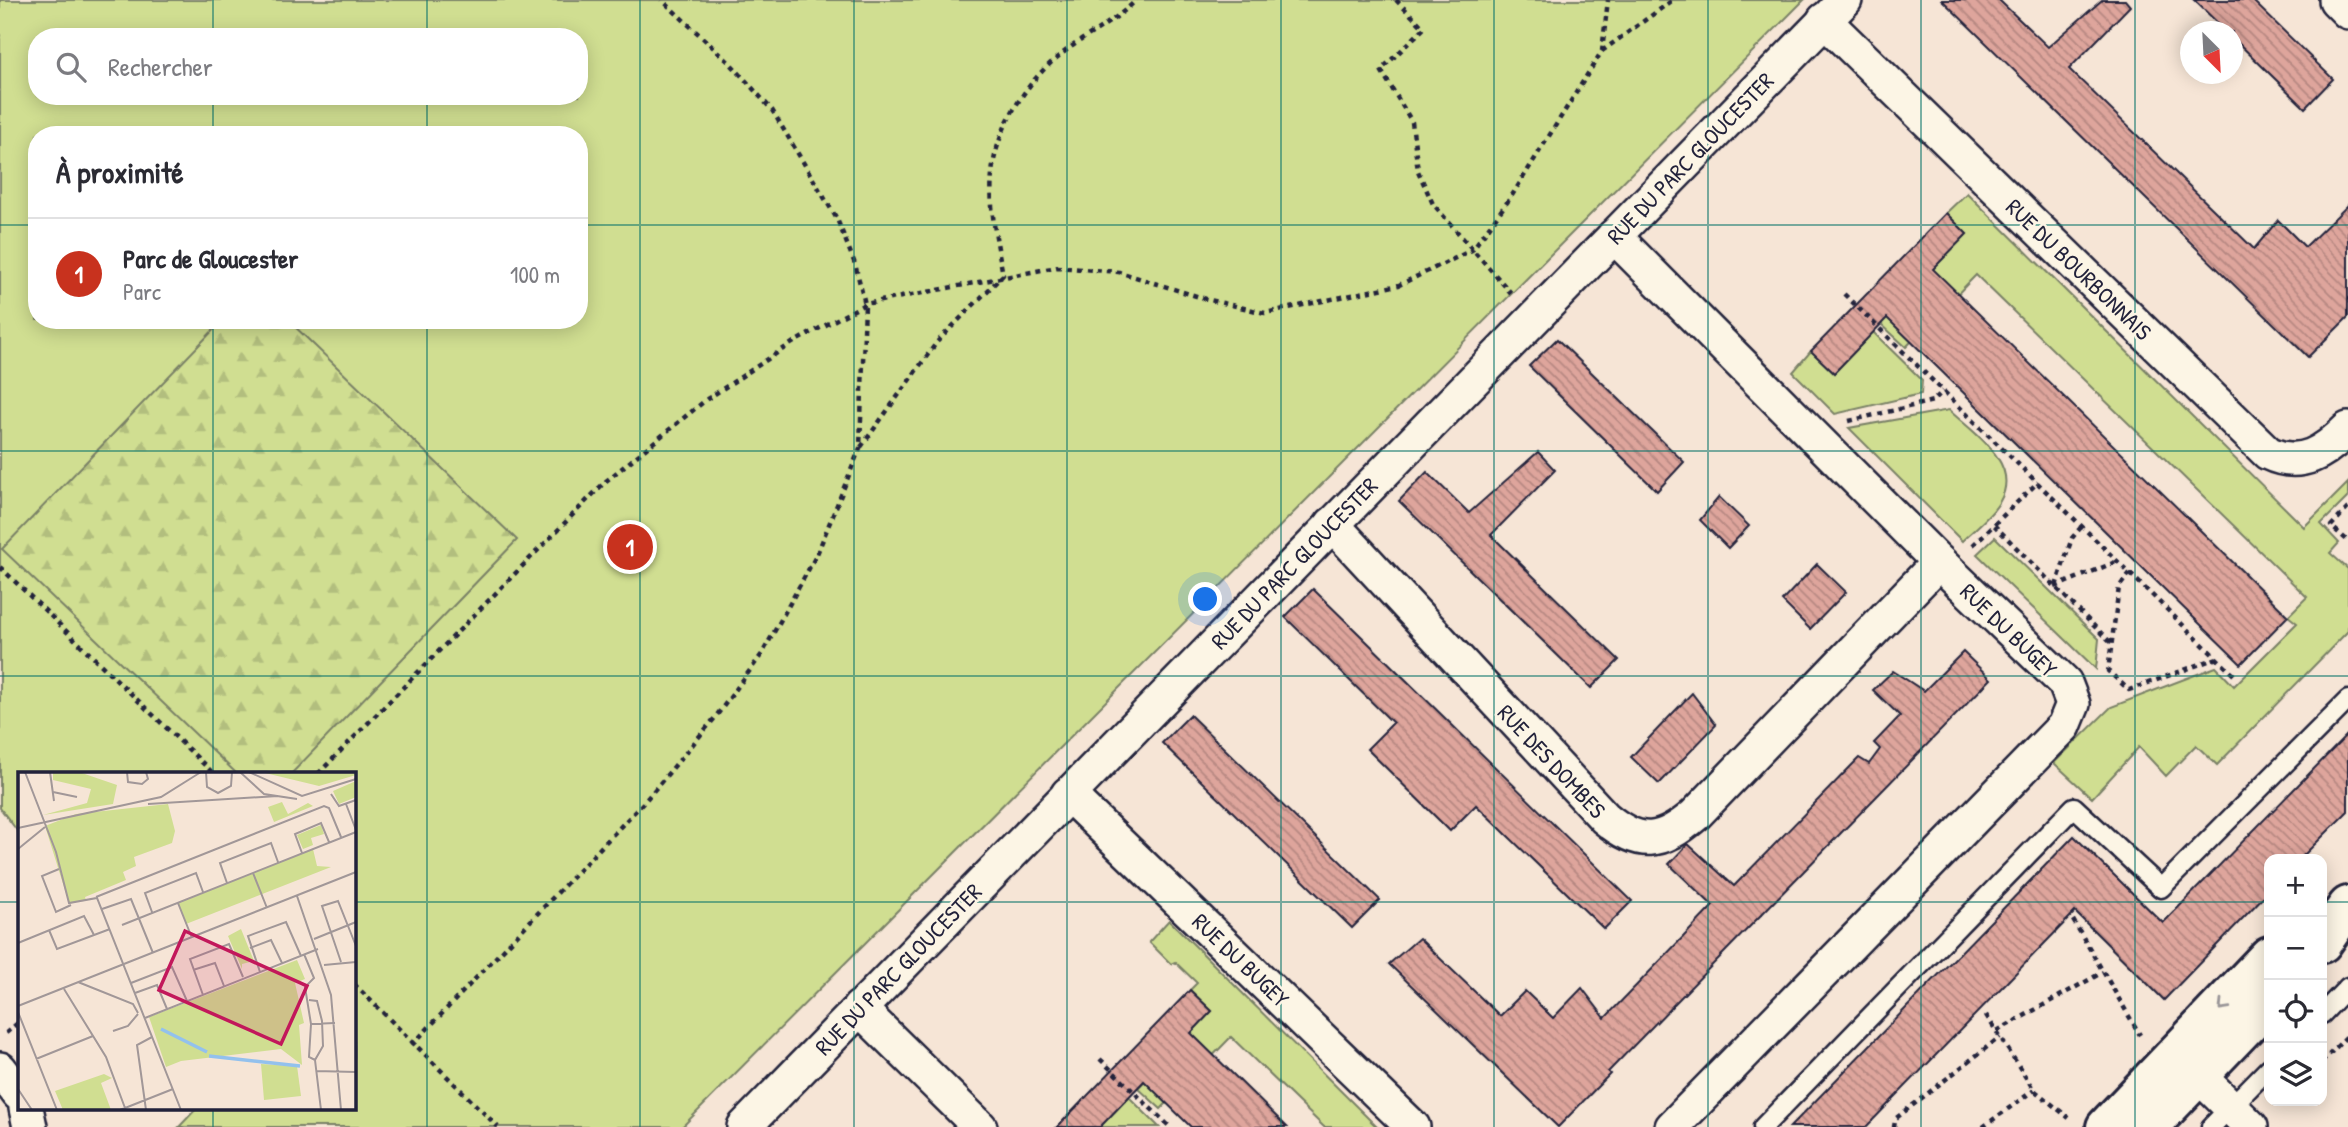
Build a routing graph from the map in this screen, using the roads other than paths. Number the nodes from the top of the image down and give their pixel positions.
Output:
1 (2336, 0) edge
2 (1835, 10) edge
3 (2348, 12) edge
4 (1614, 236) junction
5 (2348, 429) edge
6 (1332, 524) junction
7 (1943, 566) junction
8 (2348, 701) edge
9 (1069, 794) junction
10 (2348, 882) edge
11 (2327, 900) edge
12 (2348, 906) edge
13 (2327, 936) edge
14 (2264, 961) edge
15 (2348, 987) edge
16 (2264, 1007) edge
17 (859, 1008) junction
18 (2327, 1009) edge
19 (0, 1069) edge
20 (2199, 1074) junction
21 (2264, 1075) edge
22 (18, 1093) edge
23 (2231, 1120) edge
24 (744, 1127) edge
25 (980, 1127) edge
26 (1412, 1127) edge
27 (1672, 1127) edge
28 (1763, 1127) edge
29 (2106, 1127) edge
30 (2148, 1127) edge

1 - 3 street
2 - 4 street, RUE DU PARC GLOUCESTER
2 - 5 street, RUE DU BOURBONNAIS
4 - 6 street, RUE DU PARC GLOUCESTER
4 - 7 street, RUE DU BUGEY
6 - 7 street, RUE DES DOMBES
6 - 9 street, RUE DU PARC GLOUCESTER
7 - 27 street, RUE DU BUGEY
8 - 28 lane
9 - 17 street, RUE DU PARC GLOUCESTER
9 - 26 street, RUE DU BUGEY
10 - 11 street
12 - 13 street
14 -> 29 street
15 - 18 lane
16 - 20 street
17 - 24 street, RUE DU PARC GLOUCESTER
17 - 25 street
19 - 22 street
20 - 23 street
20 - 30 street
21 - 23 lane

